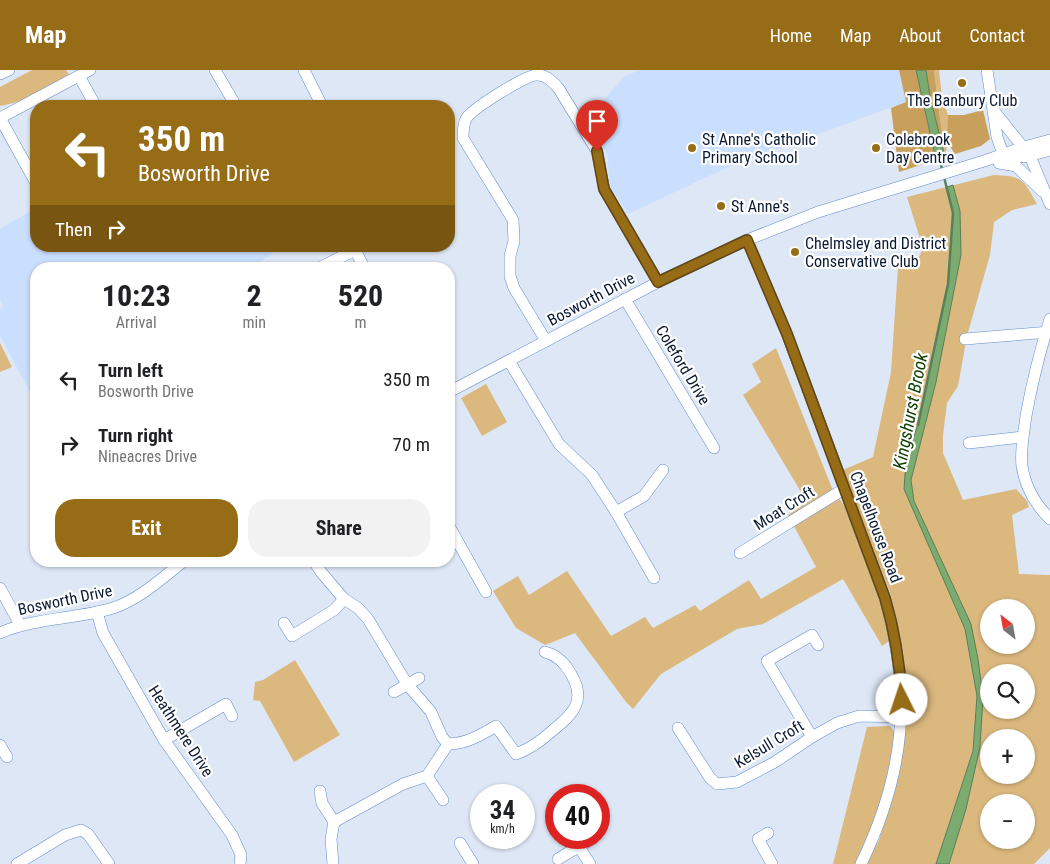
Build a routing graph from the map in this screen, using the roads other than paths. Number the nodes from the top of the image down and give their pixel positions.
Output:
1 (9, 70) edge
2 (90, 70) edge
3 (215, 70) edge
4 (304, 70) edge
5 (987, 70) edge
6 (0, 74) edge
7 (78, 76) junction
8 (33, 100) edge
9 (92, 100) edge
10 (232, 100) edge
11 (319, 100) edge
12 (30, 102) edge
13 (994, 111) junction
14 (0, 118) edge
15 (1050, 140) edge
16 (1050, 150) edge
17 (1027, 151) junction
18 (1001, 158) junction
19 (30, 172) edge
20 (1048, 200) edge
21 (747, 240) junction
22 (351, 252) edge
23 (331, 262) edge
24 (658, 282) junction
25 (625, 299) junction
26 (1050, 319) edge
27 (1048, 332) edge
28 (965, 339) dead end
29 (546, 341) junction
30 (509, 361) junction
31 (455, 389) edge
32 (1023, 437) junction
33 (968, 443) dead end
34 (714, 448) dead end
35 (663, 470) dead end
36 (844, 489) junction
37 (616, 512) junction
38 (1050, 519) edge
39 (455, 537) edge
40 (740, 553) dead end
41 (175, 567) edge
42 (318, 567) edge
43 (654, 578) dead end
44 (0, 588) edge
45 (486, 592) dead end
46 (344, 599) junction
47 (97, 612) junction
48 (284, 623) dead end
49 (19, 626) junction
50 (0, 633) edge
51 (818, 645) dead end
52 (545, 652) dead end
53 (419, 678) dead end
54 (407, 684) junction
55 (394, 692) dead end
56 (232, 716) dead end
57 (902, 717) junction
58 (678, 728) dead end
59 (812, 737) junction
60 (164, 740) junction
61 (448, 744) junction
62 (0, 745) edge
63 (7, 757) dead end
64 (427, 776) junction
65 (320, 791) dead end
66 (443, 800) dead end
67 (334, 822) junction
68 (768, 833) dead end
69 (460, 843) dead end
70 (576, 849) edge
71 (580, 849) edge
72 (558, 859) dead end
73 (16, 864) edge
74 (109, 864) edge
75 (240, 864) edge
76 (333, 864) edge
77 (473, 864) edge
78 (590, 864) edge
79 (772, 864) edge
80 (861, 864) edge

1 - 6 street
2 - 7 street
3 - 10 street
4 - 11 street
5 - 13 street
7 - 8 street
7 - 9 street
12 - 14 street
13 - 17 street
13 - 18 street
14 - 19 street
15 - 17 street, Bosworth Drive
16 - 17 street, Bosworth Drive
17 - 18 street, Bosworth Drive
17 - 18 street, Bosworth Drive
17 - 20 street
18 - 20 street
18 - 21 street, Bosworth Drive
21 - 24 street, Bosworth Drive
21 - 36 street, Chapelhouse Road
22 - 23 street
24 - 25 street, Bosworth Drive
24 - 29 street
25 - 29 street, Bosworth Drive
25 - 34 street, Coleford Drive
26 - 27 street
27 - 28 street
27 - 32 street
29 - 30 street, Bosworth Drive
30 - 31 street, Bosworth Drive
30 - 37 street
32 - 33 street
32 - 38 street
35 - 37 street
36 - 40 street, Moat Croft
36 - 57 street, Chapelhouse Road
37 - 43 street
39 - 45 street
41 - 47 street, Bosworth Drive
42 - 46 street
44 - 49 street
46 - 48 street
46 - 54 street
47 - 49 street, Bosworth Drive
47 - 60 street, Heathmere Drive
49 - 50 street, Bosworth Drive
51 - 59 street
52 - 61 street
53 - 54 street
54 - 55 street
54 - 61 street
56 - 60 street
57 - 59 street, Kelsull Croft
57 - 80 street, Chapelhouse Road
58 - 59 street, Kelsull Croft
60 - 75 street, Heathmere Drive
61 - 64 street
62 - 63 street
64 - 66 street
64 - 67 street
65 - 67 street
67 - 76 street
68 - 79 street
69 - 77 street
70 - 72 street
71 - 78 street
73 - 74 street

